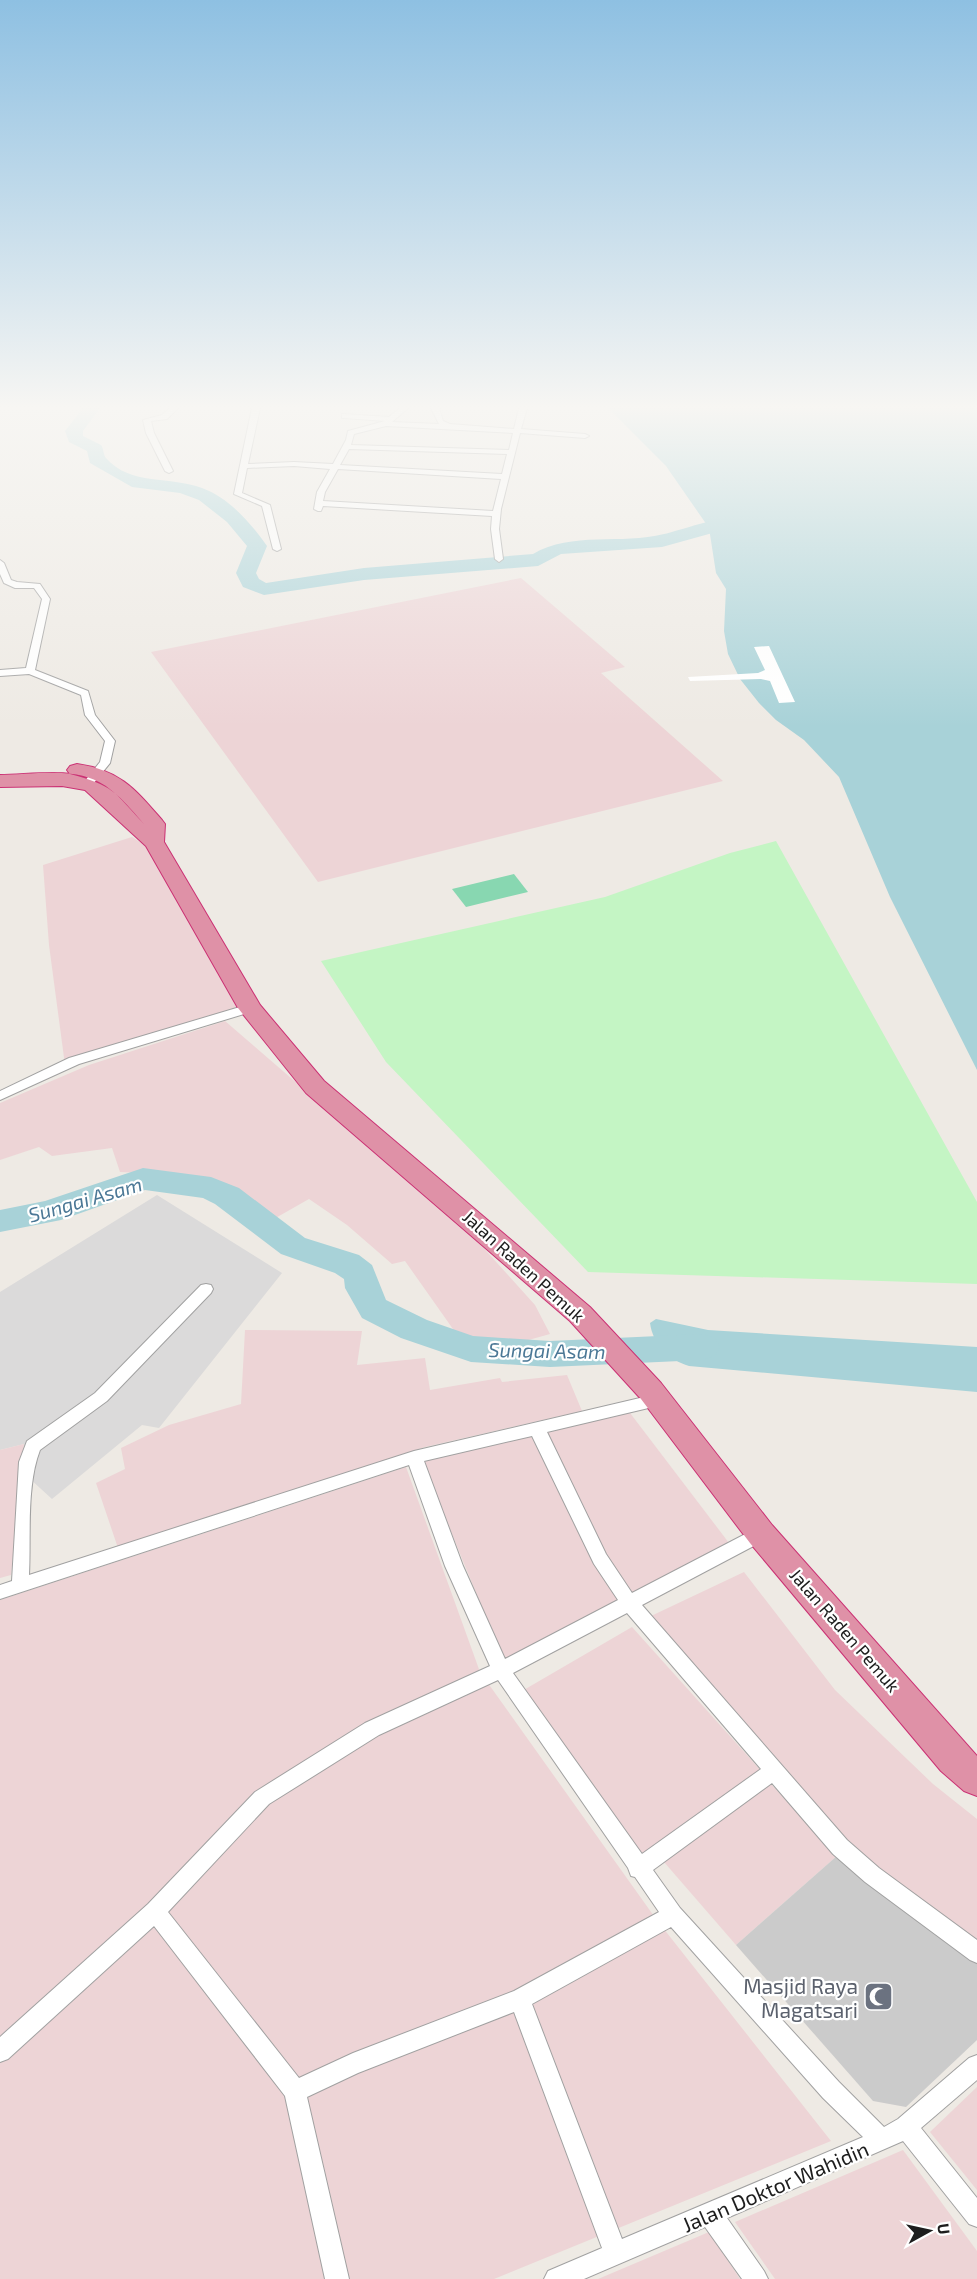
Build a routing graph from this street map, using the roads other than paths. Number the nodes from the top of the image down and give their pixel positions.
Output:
1 (268, 514) edge
2 (496, 514) edge
3 (277, 549) dead end
4 (499, 558) dead end
5 (0, 563) edge
6 (0, 584) edge
7 (11, 584) junction
8 (30, 671) junction
9 (0, 673) edge
10 (78, 677) dead end
11 (85, 693) junction
12 (0, 770) edge
13 (93, 779) junction
14 (0, 781) edge
15 (250, 1008) junction
16 (0, 1096) edge
17 (206, 1289) dead end
18 (654, 1396) junction
19 (537, 1429) junction
20 (414, 1457) junction
21 (761, 1534) junction
22 (20, 1587) junction
23 (0, 1592) edge
24 (629, 1602) junction
25 (501, 1670) junction
26 (923, 1720) junction
27 (977, 1756) edge
28 (773, 1770) junction
29 (977, 1779) edge
30 (638, 1869) junction
31 (155, 1911) junction
32 (673, 1915) junction
33 (977, 1953) edge
34 (520, 2000) junction
35 (0, 2051) edge
36 (977, 2066) edge
37 (296, 2091) junction
38 (906, 2127) junction
39 (882, 2140) junction
40 (710, 2214) junction
41 (977, 2216) edge
42 (616, 2254) junction
43 (337, 2279) edge
44 (556, 2279) edge
45 (756, 2279) edge

1 - 3 street
2 - 4 street
5 - 7 street
6 - 7 street
7 - 8 street
8 - 9 street
8 - 11 street
10 - 11 street
11 - 13 street
12 - 13 highway
13 - 14 highway
13 - 15 highway, Jalan Raden Pemuk
15 - 16 street
15 - 18 highway, Jalan Raden Pemuk
17 - 22 street
18 - 19 street
18 - 21 highway, Jalan Raden Pemuk
19 - 20 street
19 - 24 street
20 - 22 street
20 - 25 street
21 - 24 street
21 - 26 highway, Jalan Raden Pemuk
22 - 23 street
24 - 25 street
24 - 28 street
25 - 30 street
25 - 31 street
26 - 27 highway, Jalan Raden Pemuk
26 - 29 highway, Jalan Raden Pemuk
28 - 30 street
28 - 33 street
30 - 32 street
31 - 35 street
31 - 37 street
32 - 34 street
32 - 39 street
34 - 37 street
34 - 42 street
36 - 38 street, Jalan Doktor Wahidin
37 - 43 street
38 - 39 street, Jalan Doktor Wahidin
38 - 41 street
39 - 40 street, Jalan Doktor Wahidin
40 - 42 street, Jalan Doktor Wahidin
40 - 45 street
42 - 44 street, Jalan Doktor Wahidin

